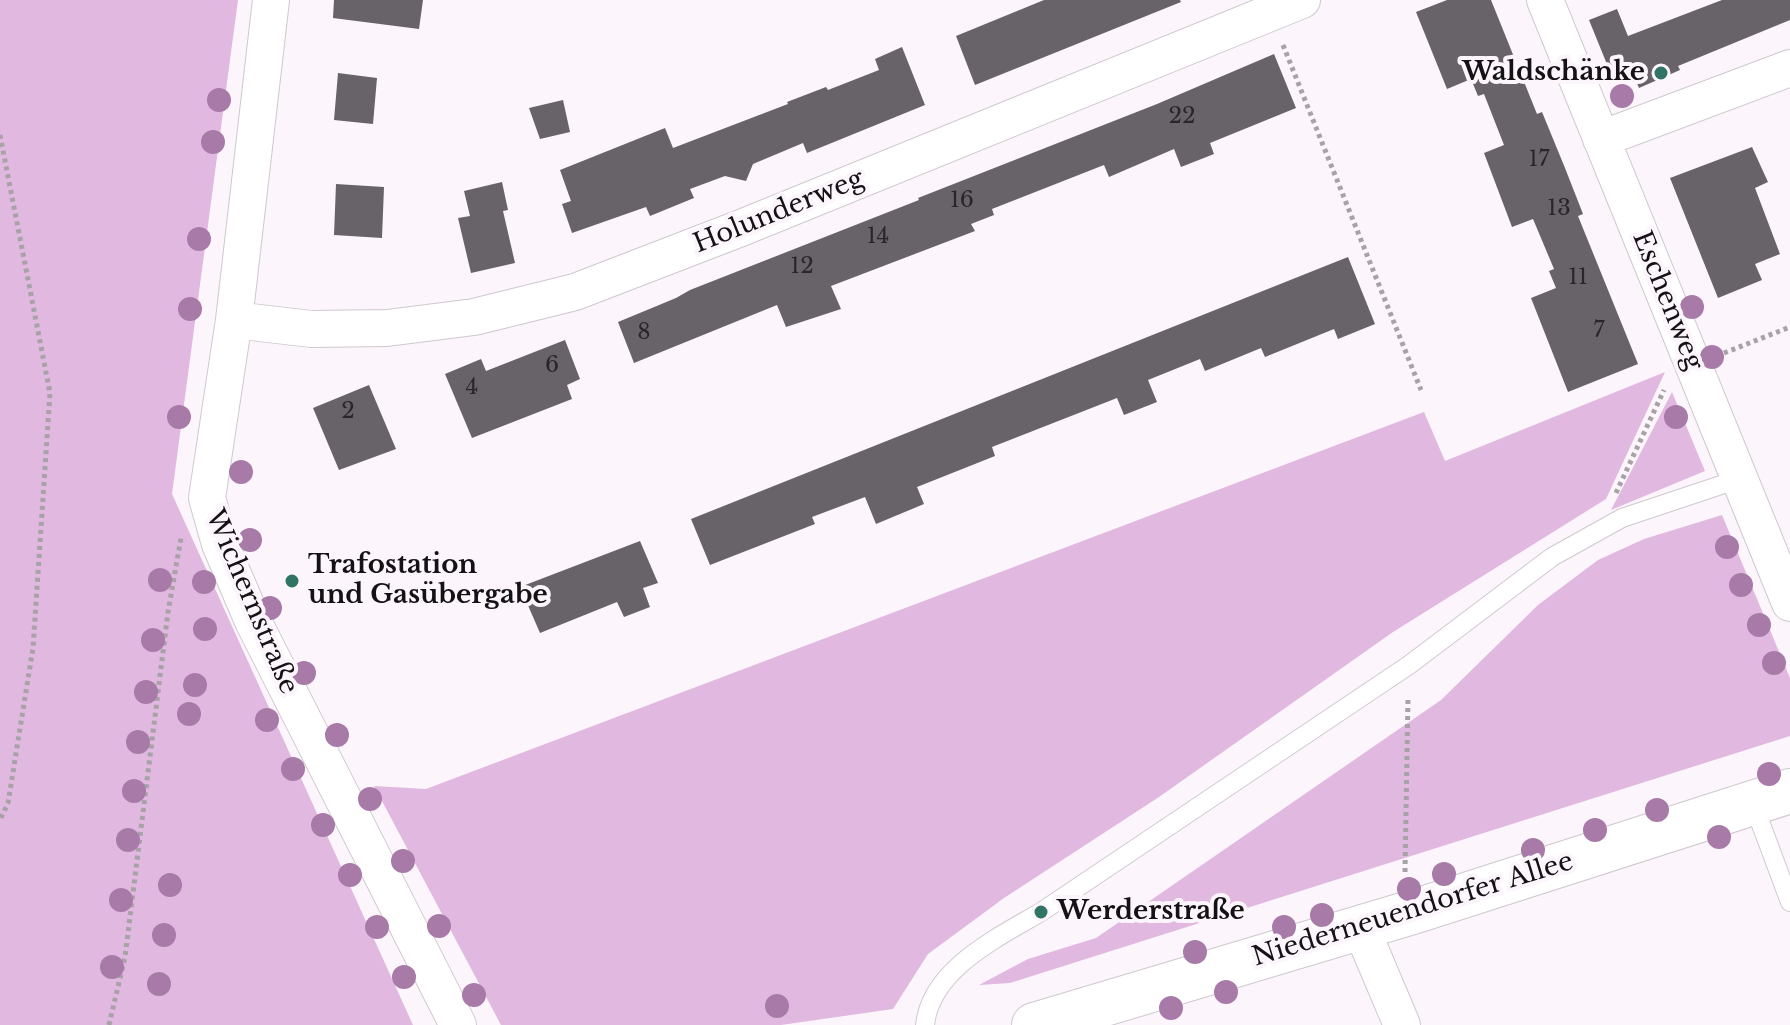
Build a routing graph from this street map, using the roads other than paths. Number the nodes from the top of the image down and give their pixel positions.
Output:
1 (271, 0) edge
2 (1545, 0) edge
3 (1286, 7) edge
4 (1790, 68) edge
5 (1601, 139) junction
6 (234, 320) junction
7 (1739, 479) junction
8 (1790, 603) edge
9 (1772, 797) edge
10 (1790, 902) edge
11 (1361, 928) junction
12 (458, 1025) edge
13 (925, 1025) edge
14 (1034, 1025) edge
15 (1402, 1025) edge

1 - 6 street, Wichernstraße
2 - 5 street, Eschenweg
3 - 6 street, Holunderweg
4 - 5 street
5 - 7 street, Eschenweg
6 - 12 street, Wichernstraße
7 - 8 street, Eschenweg
7 - 13 lane
9 - 10 lane
9 - 11 main road, Niederneuendorfer Allee
11 - 14 main road, Niederneuendorfer Allee
11 - 15 street

